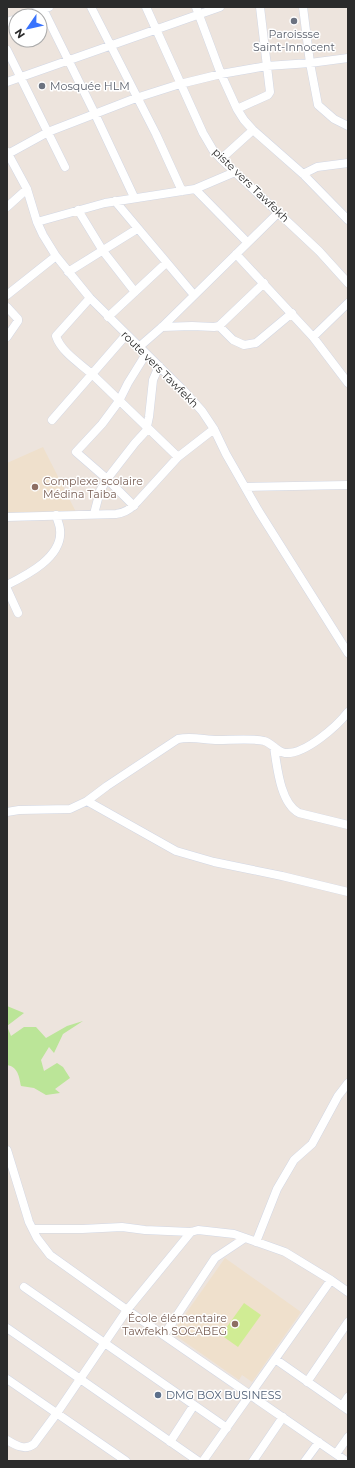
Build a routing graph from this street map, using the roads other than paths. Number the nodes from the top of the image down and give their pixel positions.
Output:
1 (90, 7) edge
2 (146, 7) edge
3 (220, 7) edge
4 (260, 7) edge
5 (303, 7) edge
6 (198, 10) edge
7 (48, 14) edge
8 (156, 29) junction
9 (110, 45) junction
10 (7, 50) edge
11 (348, 58) edge
12 (69, 60) junction
13 (310, 63) junction
14 (267, 66) junction
15 (221, 74) junction
16 (22, 77) junction
17 (7, 82) edge
18 (180, 84) junction
19 (136, 98) junction
20 (237, 109) junction
21 (95, 114) junction
22 (348, 126) edge
23 (253, 130) junction
24 (48, 132) junction
25 (8, 153) edge
26 (221, 159) junction
27 (348, 163) edge
28 (65, 167) dead end
29 (235, 172) junction
30 (303, 174) junction
31 (195, 188) junction
32 (27, 189) junction
33 (182, 191) junction
34 (134, 197) junction
35 (115, 201) junction
36 (7, 206) edge
37 (78, 210) junction
38 (279, 212) junction
39 (348, 220) edge
40 (37, 222) junction
41 (137, 229) junction
42 (247, 242) junction
43 (103, 251) junction
44 (236, 254) junction
45 (56, 256) junction
46 (166, 263) junction
47 (68, 272) junction
48 (264, 283) junction
49 (348, 283) edge
50 (135, 292) junction
51 (7, 295) edge
52 (194, 295) junction
53 (90, 298) junction
54 (348, 303) edge
55 (7, 307) edge
56 (292, 313) junction
57 (108, 317) junction
58 (219, 326) junction
59 (162, 328) junction
60 (126, 335) junction
61 (7, 337) edge
62 (313, 337) junction
63 (139, 347) junction
64 (146, 354) junction
65 (159, 366) junction
66 (92, 374) junction
67 (348, 383) edge
68 (119, 401) junction
69 (52, 420) dead end
70 (147, 428) junction
71 (214, 429) junction
72 (178, 457) junction
73 (107, 479) junction
74 (348, 485) edge
75 (245, 487) junction
76 (134, 506) junction
77 (94, 514) junction
78 (56, 515) junction
79 (7, 517) edge
80 (7, 585) edge
81 (7, 589) edge
82 (18, 613) dead end
83 (348, 653) edge
84 (348, 712) edge
85 (274, 747) junction
86 (87, 801) junction
87 (7, 812) edge
88 (348, 825) edge
89 (348, 892) edge
90 (348, 1083) edge
91 (7, 1150) edge
92 (33, 1229) junction
93 (191, 1232) junction
94 (245, 1238) junction
95 (256, 1242) junction
96 (331, 1280) junction
97 (24, 1287) dead end
98 (348, 1292) edge
99 (127, 1310) junction
100 (348, 1322) edge
101 (7, 1328) edge
102 (164, 1335) junction
103 (105, 1343) junction
104 (275, 1359) junction
105 (7, 1379) edge
106 (80, 1379) junction
107 (307, 1382) junction
108 (250, 1394) junction
109 (348, 1397) edge
110 (194, 1405) junction
111 (345, 1408) edge
112 (57, 1414) junction
113 (283, 1417) junction
114 (227, 1428) junction
115 (348, 1437) edge
116 (7, 1440) edge
117 (170, 1442) junction
118 (319, 1442) junction
119 (336, 1454) junction
120 (126, 1461) edge
121 (198, 1461) edge
122 (203, 1461) edge
123 (253, 1461) edge
124 (305, 1461) edge
125 (346, 1461) edge

1 - 9 street
2 - 8 street, piste vers Tawfekh
3 - 6 street
4 - 14 street
5 - 13 street
6 - 8 street
6 - 15 street
7 - 12 street
8 - 9 street
8 - 18 street, piste vers Tawfekh
9 - 12 street
9 - 19 street
10 - 16 street
11 - 13 street
12 - 16 street
12 - 21 street
13 - 14 street
13 - 22 street
14 - 15 street
14 - 20 street
15 - 18 street
15 - 20 street
16 - 17 street
16 - 24 street
18 - 19 street
18 - 26 street, piste vers Tawfekh
19 - 21 street
19 - 33 street
20 - 23 street
21 - 24 street
21 - 34 street
23 - 26 street
23 - 30 street
24 - 25 street
24 - 28 street
25 - 32 street, route vers Tawfekh
26 - 29 street, piste vers Tawfekh
27 - 30 street
29 - 31 street
29 - 38 street, piste vers Tawfekh
30 - 39 street
31 - 33 street
31 - 42 street
32 - 36 street
32 - 40 street, route vers Tawfekh
33 - 34 street
34 - 35 street
35 - 37 street
35 - 41 street
37 - 40 street
37 - 43 street
38 - 42 street
38 - 49 street, piste vers Tawfekh
40 - 45 street, route vers Tawfekh
41 - 43 street
41 - 46 street
42 - 44 street
43 - 47 street
43 - 50 street
44 - 48 street
44 - 52 street
45 - 47 street, route vers Tawfekh
45 - 51 street
46 - 50 street
46 - 52 street
47 - 53 street, route vers Tawfekh
48 - 56 street
48 - 58 street
50 - 57 street
52 - 59 street
53 - 57 street, route vers Tawfekh
53 - 66 street
54 - 62 street
55 - 61 street
56 - 58 street
56 - 62 street
57 - 60 street, route vers Tawfekh
58 - 59 street
59 - 63 street
60 - 63 street, route vers Tawfekh
60 - 66 street
62 - 67 street
63 - 64 street, route vers Tawfekh
64 - 65 street, route vers Tawfekh
64 - 68 street
65 - 70 street
65 - 71 street, route vers Tawfekh
66 - 68 street
66 - 69 street
68 - 70 street
68 - 73 street
70 - 72 street
70 - 73 street
71 - 72 street
71 - 75 street, route vers Tawfekh
72 - 76 street
73 - 76 street
73 - 77 street
74 - 75 street
75 - 83 street, route vers Tawfekh
76 - 77 street
77 - 78 street
78 - 79 street
78 - 80 street
81 - 82 street
84 - 85 street
85 - 86 street
85 - 88 street
86 - 87 street
86 - 89 street
90 - 95 street
91 - 92 street
92 - 93 street
92 - 99 street
93 - 94 street
93 - 99 street
94 - 95 street
94 - 102 street
95 - 96 street
96 - 98 street
96 - 104 street
97 - 103 street
99 - 102 street
99 - 103 street
100 - 107 street
101 - 106 street
102 - 108 street
103 - 106 street
103 - 110 street
104 - 107 street
104 - 108 street
105 - 112 street
106 - 112 street
106 - 117 street
107 - 111 street
108 - 113 street
108 - 114 street
109 - 111 street
110 - 114 street
110 - 117 street
112 - 116 street
112 - 120 street
113 - 118 street
113 - 123 street
114 - 122 street
115 - 119 street
117 - 121 street
118 - 119 street
118 - 124 street
119 - 125 street

